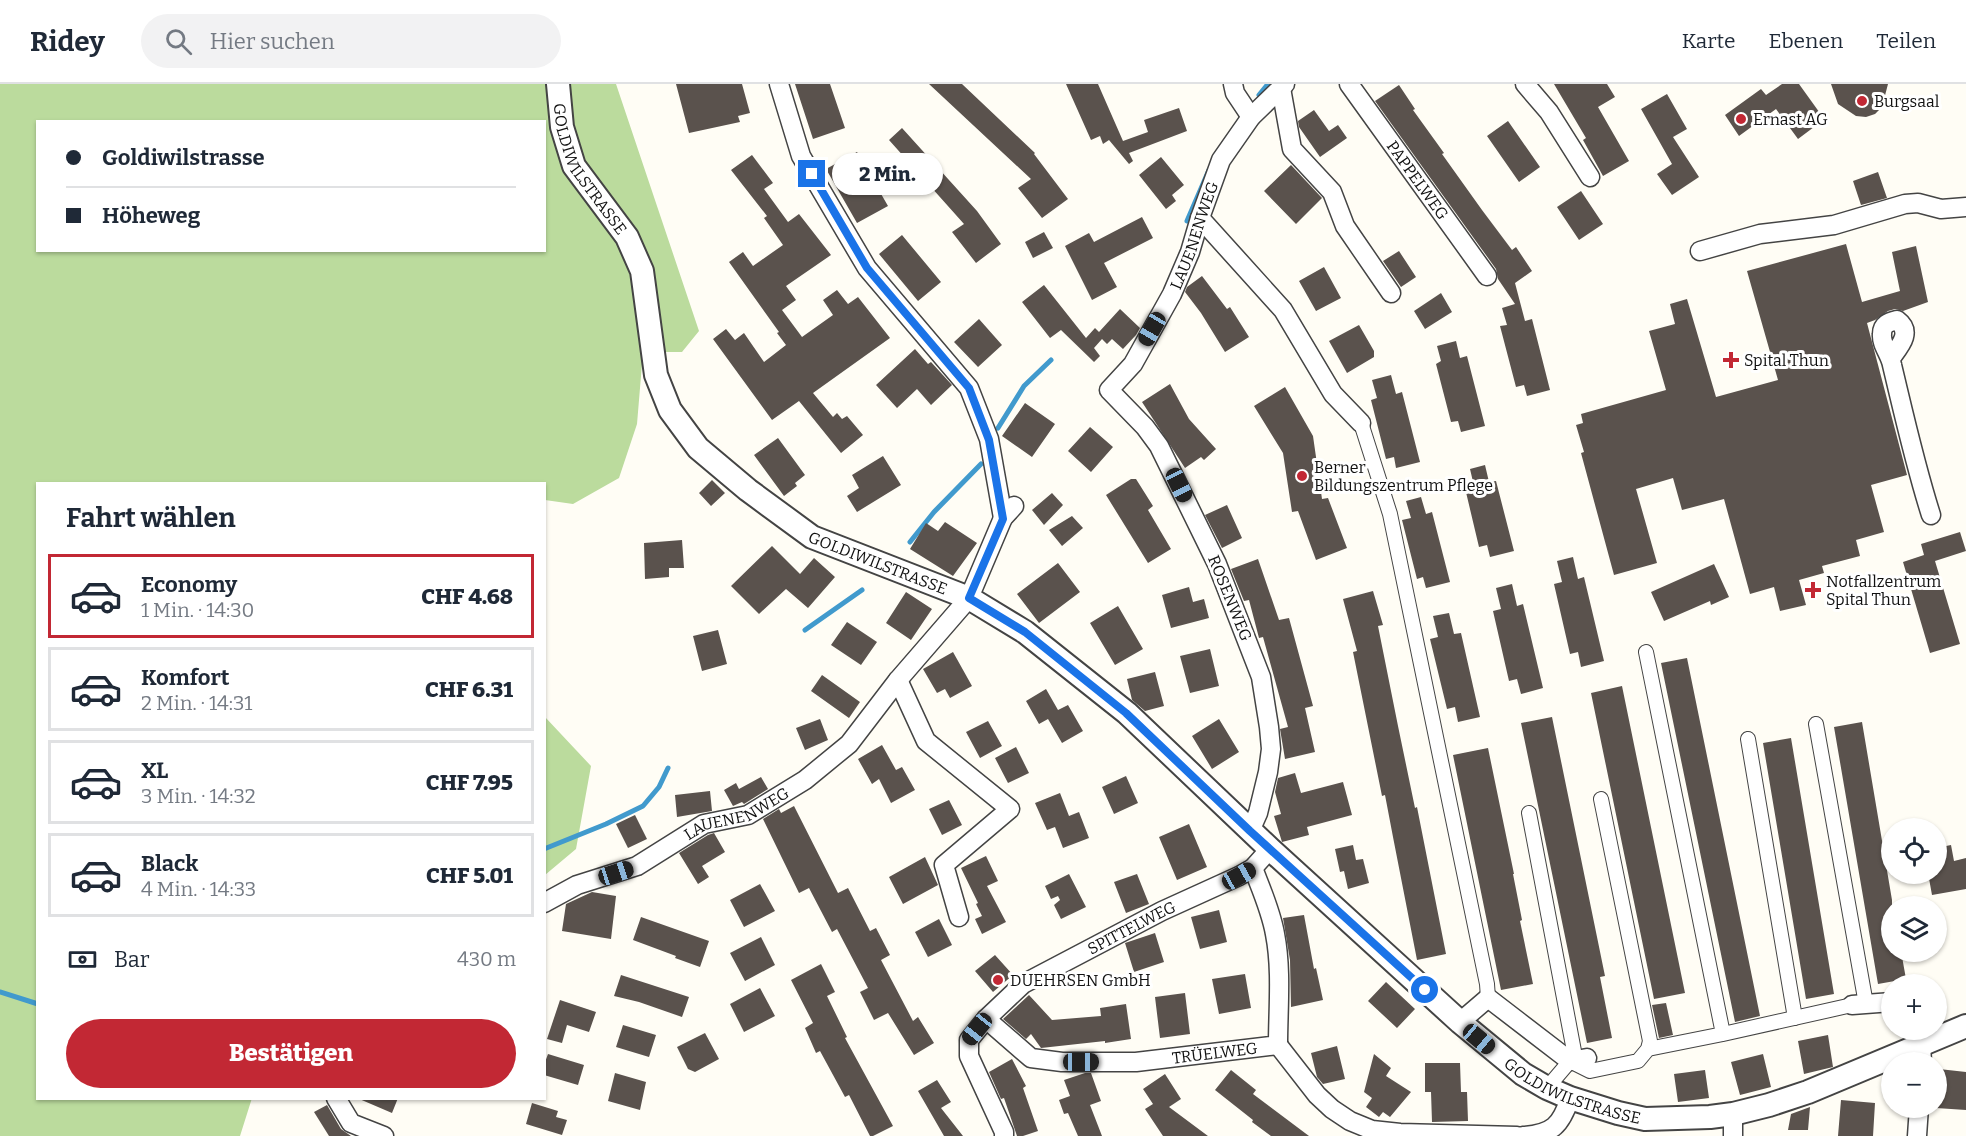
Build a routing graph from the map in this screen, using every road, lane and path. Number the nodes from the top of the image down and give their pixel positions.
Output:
1 (558, 84) edge
2 (779, 84) edge
3 (1233, 84) edge
4 (1349, 84) edge
5 (1525, 84) edge
6 (1283, 86) edge
7 (1251, 117) junction
8 (1590, 177) dead end
9 (1966, 207) edge
10 (1200, 218) junction
11 (1700, 251) dead end
12 (1486, 276) dead end
13 (1391, 293) dead end
14 (1891, 358) dead end
15 (1109, 390) joint
16 (1361, 423) joint
17 (1931, 515) dead end
18 (969, 598) junction
19 (1646, 652) dead end
20 (898, 680) junction
21 (1816, 724) dead end
22 (1748, 739) dead end
23 (1601, 799) dead end
24 (1529, 813) dead end
25 (1250, 831) junction
26 (1270, 849) junction
27 (1253, 868) junction
28 (546, 902) edge
29 (959, 917) dead end
30 (1488, 998) junction
31 (1881, 1003) edge
32 (1859, 1005) junction
33 (1795, 1018) junction
34 (986, 1019) junction
35 (1460, 1022) junction
36 (1966, 1026) edge
37 (1722, 1034) junction
38 (1278, 1045) junction
39 (1922, 1045) edge
40 (1648, 1049) junction
41 (1579, 1059) junction
42 (1547, 1088) junction
43 (1570, 1098) junction
44 (337, 1100) edge
45 (1918, 1118) edge
46 (1733, 1125) edge
47 (1645, 1127) edge
48 (384, 1136) edge
49 (1004, 1136) edge
50 (1517, 1136) edge
51 (1524, 1136) edge
52 (1917, 1136) edge

1 - 18 street, GOLDIWILSTRASSE
2 - 18 street, LAUENENWEG
3 - 7 street
4 - 12 street, PAPPELWEG
5 - 8 street
6 - 7 street, LAUENENWEG
6 - 13 street
7 - 10 street, LAUENENWEG
9 - 11 street
10 - 15 street, LAUENENWEG
10 - 16 street
14 - 17 street
15 - 25 street, ROSENWEG
16 - 30 street
18 - 20 street, LAUENENWEG
18 - 25 street, GOLDIWILSTRASSE
19 - 37 street
20 - 28 street, LAUENENWEG
20 - 29 street
21 - 32 street
22 - 33 street
23 - 40 street
24 - 41 street
25 - 26 street, GOLDIWILSTRASSE
26 - 27 street, SPITTELWEG
26 - 35 street, GOLDIWILSTRASSE
27 - 34 street, SPITTELWEG
27 - 38 street, TRÜELWEG
30 - 35 street
30 - 41 street
31 - 32 street
32 - 33 street
33 - 37 street
34 - 38 street, TRÜELWEG
34 - 49 street, SPITTELWEG
35 - 42 street, GOLDIWILSTRASSE
36 - 39 street, GOLDIWILSTRASSE
37 - 40 street
38 - 50 street
39 - 46 street, GOLDIWILSTRASSE
40 - 41 street
41 - 42 street
42 - 43 street, GOLDIWILSTRASSE
43 - 47 street, GOLDIWILSTRASSE
43 - 51 street
44 - 48 street
45 - 52 street
46 - 47 street, GOLDIWILSTRASSE

